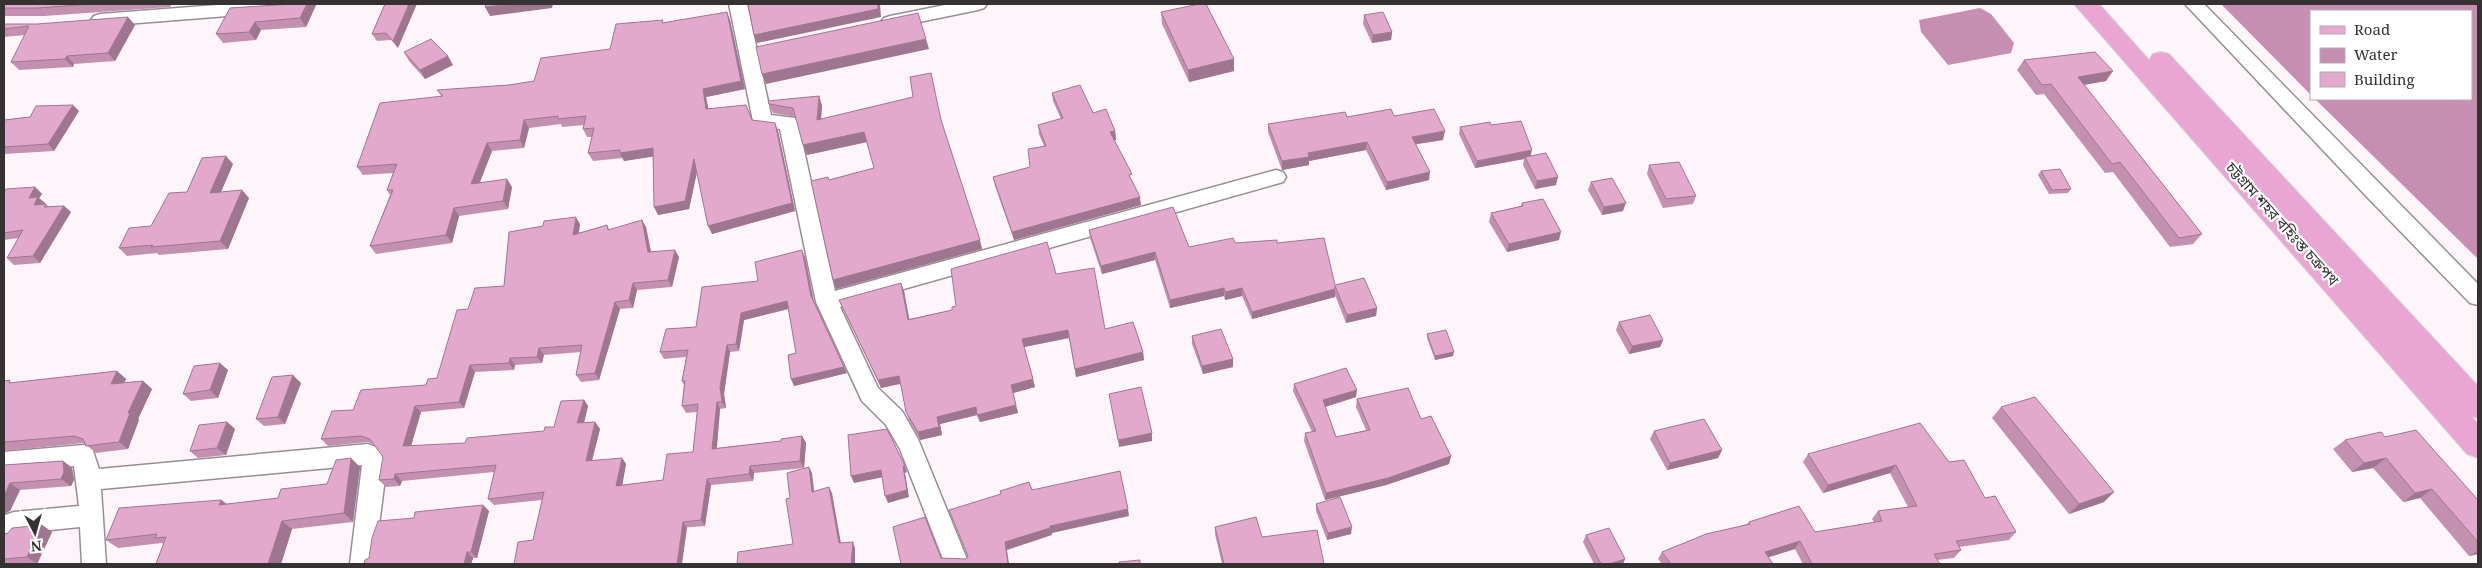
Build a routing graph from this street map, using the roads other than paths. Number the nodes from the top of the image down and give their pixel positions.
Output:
1 (302, 4) edge
2 (738, 4) edge
3 (978, 4) edge
4 (2086, 4) edge
5 (2110, 4) edge
6 (2194, 4) edge
7 (83, 21) edge
8 (874, 26) edge
9 (1276, 177) dead end
10 (2478, 297) edge
11 (827, 302) junction
12 (2478, 406) edge
13 (2478, 445) edge
14 (4, 462) edge
15 (89, 480) junction
16 (91, 515) junction
17 (4, 530) edge
18 (94, 564) edge
19 (362, 564) edge
20 (957, 564) edge

1 - 7 street
2 - 11 street
3 - 8 street
4 - 13 main road, চট্টগ্রাম শহর বহিঃস্ত চক্রপথ
5 - 12 main road, চট্টগ্রাম শহর বহিঃস্ত চক্রপথ
6 - 10 street
9 - 11 street
11 - 20 street
14 - 15 street
15 - 16 street
15 - 19 street
16 - 17 street
16 - 18 street

